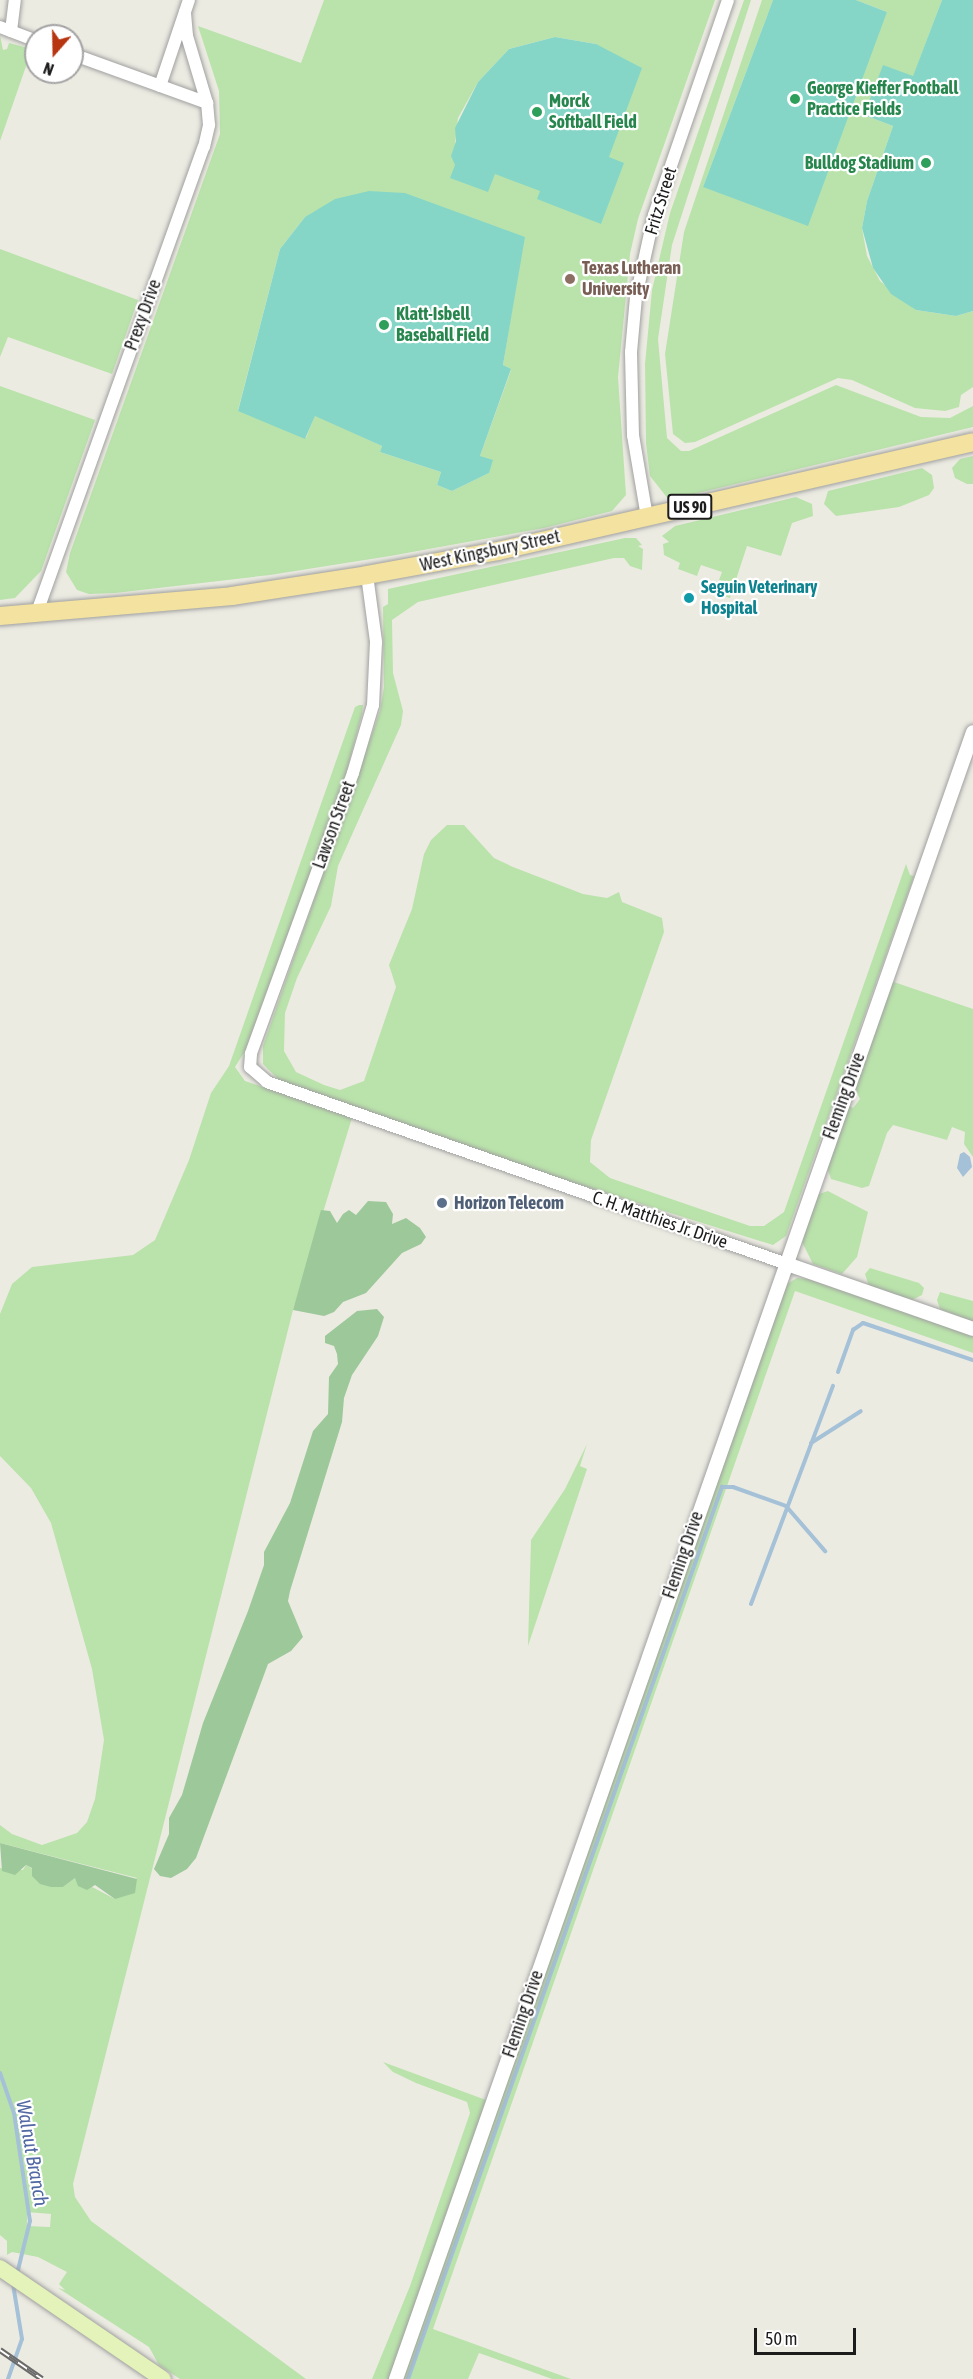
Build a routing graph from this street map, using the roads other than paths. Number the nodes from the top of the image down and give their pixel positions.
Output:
1 (15, 0) edge
2 (728, 0) edge
3 (187, 6) edge
4 (5, 29) edge
5 (24, 36) edge
6 (84, 58) edge
7 (160, 86) junction
8 (207, 103) junction
9 (973, 442) edge
10 (647, 517) junction
11 (367, 576) junction
12 (36, 615) junction
13 (0, 616) edge
14 (973, 732) edge
15 (250, 1067) joint
16 (784, 1263) junction
17 (973, 1329) edge
18 (0, 2268) edge
19 (163, 2379) edge
20 (396, 2379) edge

1 - 4 street
2 - 10 street, Fritz Street
3 - 7 street, Prexy Drive
3 - 8 street, Prexy Drive
4 - 5 street
6 - 7 street
7 - 8 street
8 - 12 street, Prexy Drive
9 - 10 main road, West Kingsbury Street / US 90
10 - 11 main road, West Kingsbury Street / US 90
11 - 12 main road, West Kingsbury Street / US 90
11 - 15 street, Lawson Street
12 - 13 main road, West Kingsbury Street / US 90
14 - 16 street, Fleming Drive
15 - 16 street, C. H. Matthies Jr. Drive
16 - 17 street, C. H. Matthies Jr. Drive
16 - 20 street, Fleming Drive
18 - 19 main road

